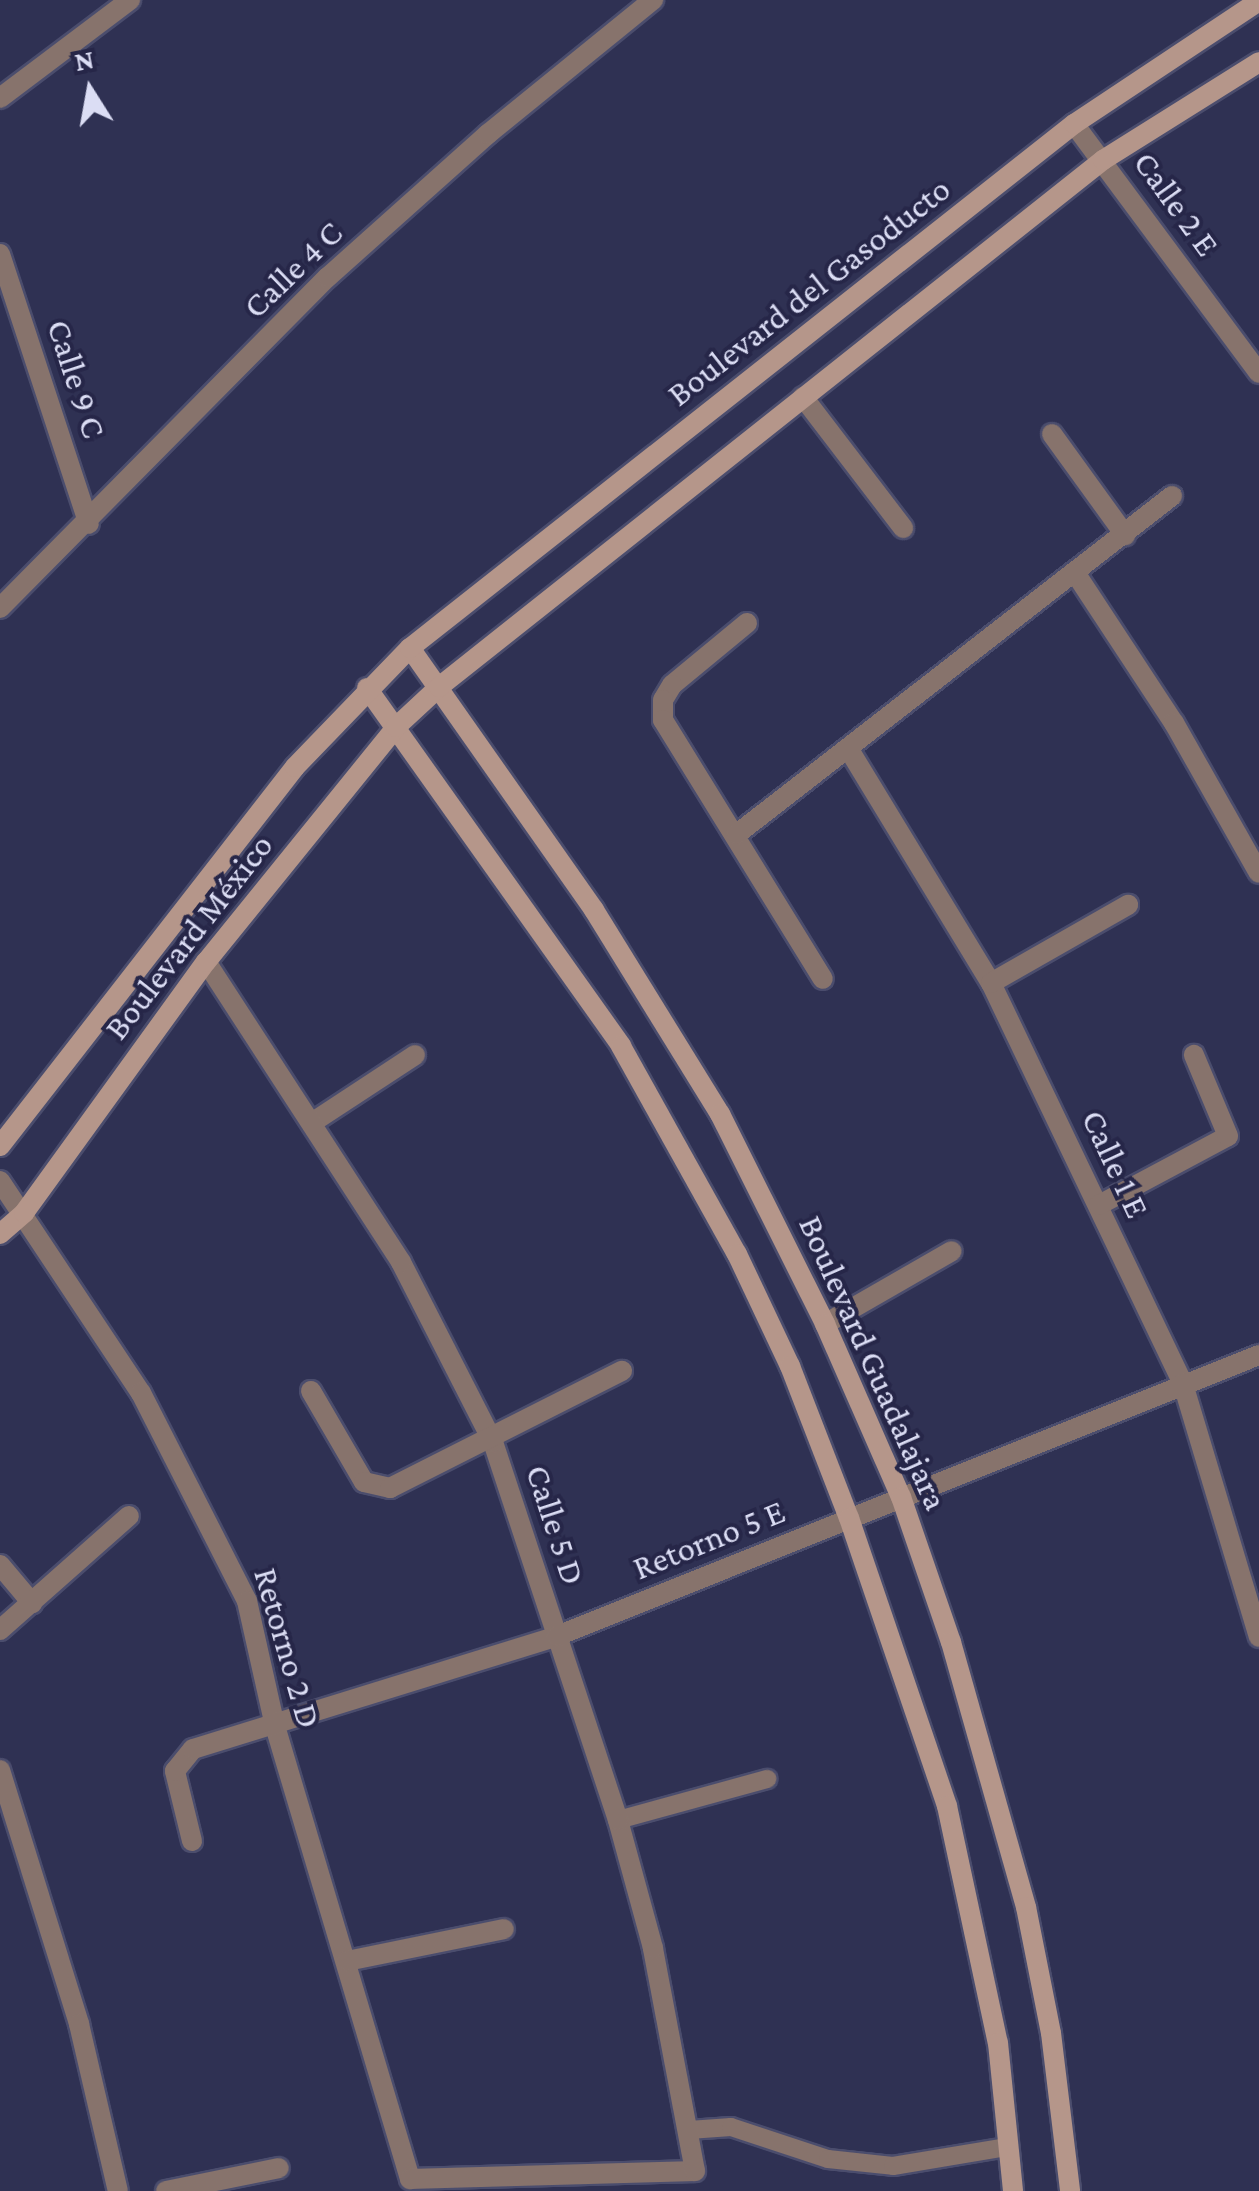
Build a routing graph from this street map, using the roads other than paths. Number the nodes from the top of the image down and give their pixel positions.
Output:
1 (130, 0) edge
2 (653, 0) edge
3 (1259, 1) edge
4 (1259, 62) edge
5 (0, 98) edge
6 (1074, 124) junction
7 (1103, 160) junction
8 (0, 254) edge
9 (1259, 372) edge
10 (802, 397) junction
11 (1052, 434) dead end
12 (1172, 496) dead end
13 (89, 524) junction
14 (902, 528) dead end
15 (1125, 534) junction
16 (1076, 574) junction
17 (0, 608) edge
18 (747, 623) dead end
19 (410, 648) junction
20 (440, 687) junction
21 (367, 688) junction
22 (396, 727) junction
23 (848, 748) junction
24 (737, 834) junction
25 (1259, 872) edge
26 (1128, 905) dead end
27 (206, 962) junction
28 (823, 979) dead end
29 (990, 984) junction
30 (415, 1055) dead end
31 (1194, 1055) dead end
32 (313, 1122) junction
33 (0, 1146) edge
34 (0, 1181) edge
35 (1099, 1205) junction
36 (24, 1212) junction
37 (0, 1234) edge
38 (952, 1250) dead end
39 (825, 1324) junction
40 (1259, 1355) edge
41 (622, 1371) dead end
42 (1183, 1384) junction
43 (312, 1391) dead end
44 (493, 1442) junction
45 (901, 1497) junction
46 (129, 1516) dead end
47 (850, 1518) junction
48 (0, 1565) edge
49 (32, 1603) junction
50 (0, 1630) edge
51 (557, 1636) junction
52 (1259, 1637) edge
53 (275, 1726) junction
54 (0, 1770) edge
55 (767, 1778) dead end
56 (618, 1820) junction
57 (192, 1841) dead end
58 (504, 1929) dead end
59 (347, 1962) junction
60 (689, 2130) junction
61 (1008, 2147) junction
62 (279, 2168) dead end
63 (694, 2170) joint
64 (118, 2191) edge
65 (166, 2191) edge
66 (1013, 2191) edge
67 (1070, 2191) edge

1 - 5 street
2 - 13 street, Calle 4 C
3 - 6 street, Boulevard del Gasoducto
4 - 7 street
6 - 7 street, Calle 2 E
6 - 19 street, Boulevard del Gasoducto
7 - 9 street, Calle 2 E
7 - 10 street
8 - 13 street, Calle 9 C
10 - 14 street
10 - 20 street
11 - 15 street
12 - 15 street
13 - 17 street, Calle 4 C
15 - 16 street
16 - 23 street
16 - 25 street
18 - 24 street
19 - 20 street, Boulevard Guadalajara
19 - 21 street, Boulevard México
20 - 22 street, Boulevard México
20 - 39 street, Boulevard Guadalajara
21 - 22 street
21 - 33 street, Boulevard México
22 - 27 street, Boulevard México
22 - 47 street
23 - 24 street
23 - 29 street, Calle 1 E
24 - 28 street
26 - 29 street
27 - 32 street, Calle 5 D
27 - 36 street, Boulevard México
29 - 35 street, Calle 1 E
30 - 32 street
31 - 35 street
32 - 44 street, Calle 5 D
34 - 36 street, Retorno 2 D
35 - 42 street, Calle 1 E
36 - 37 street, Boulevard México
36 - 53 street, Retorno 2 D
38 - 39 street
39 - 45 street, Boulevard Guadalajara
40 - 42 street, Retorno 5 E
41 - 44 street
42 - 45 street, Retorno 5 E
42 - 52 street, Calle 1 E
43 - 44 street
44 - 51 street, Calle 5 D
45 - 47 street, Retorno 5 E
45 - 67 street, Boulevard Guadalajara
46 - 49 street
47 - 51 street, Retorno 5 E
47 - 61 street
48 - 49 street
49 - 50 street
51 - 53 street, Retorno 5 E
51 - 56 street, Calle 5 D
53 - 57 street, Retorno 5 E
53 - 59 street, Retorno 2 D
54 - 64 street
55 - 56 lane
56 - 60 street, Calle 5 D
58 - 59 street
59 - 63 street, Retorno 2 D
60 - 61 lane
60 - 63 street, Calle 5 D
61 - 66 street
62 - 65 street

